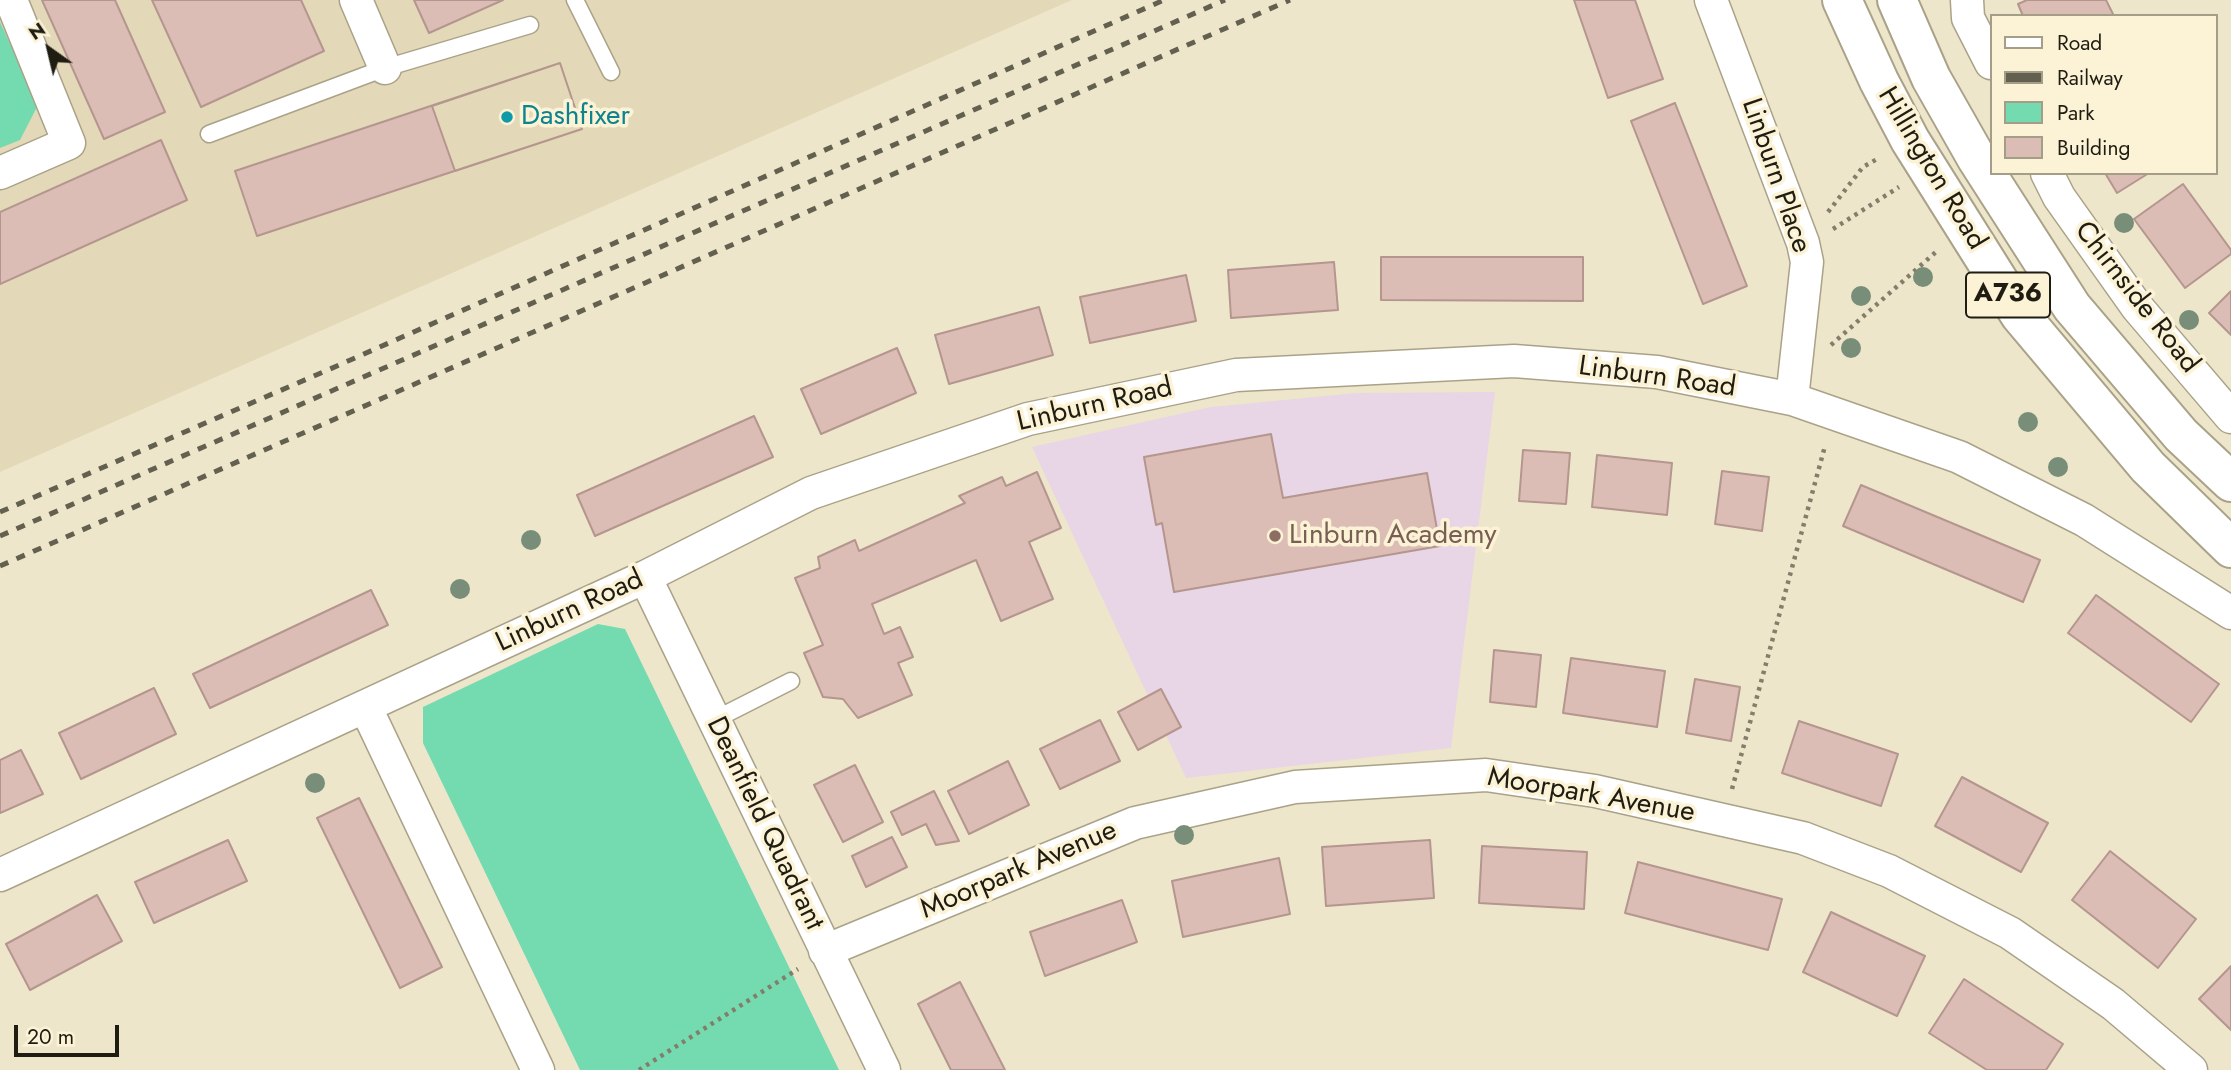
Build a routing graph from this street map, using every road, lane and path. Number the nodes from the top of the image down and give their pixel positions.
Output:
1 (11, 0) edge
2 (356, 0) edge
3 (575, 0) edge
4 (1711, 0) edge
5 (1842, 0) edge
6 (1896, 0) edge
7 (1966, 0) edge
8 (530, 25) dead end
9 (1990, 61) edge
10 (385, 68) junction
11 (611, 72) dead end
12 (209, 134) dead end
13 (0, 173) edge
14 (2048, 175) edge
15 (1901, 186) dead end
16 (1803, 243) junction
17 (1940, 248) dead end
18 (1797, 347) junction
19 (1792, 399) junction
20 (1833, 415) junction
21 (2231, 417) edge
22 (2231, 482) edge
23 (2231, 548) edge
24 (645, 577) junction
25 (2231, 612) edge
26 (791, 681) dead end
27 (366, 708) junction
28 (714, 720) junction
29 (1723, 820) junction
30 (0, 876) edge
31 (825, 951) junction
32 (538, 1070) edge
33 (639, 1070) edge
34 (884, 1070) edge
35 (2191, 1070) edge

1 - 13 street
2 - 10 street
3 - 11 lane
4 - 16 street, Linburn Place
5 - 23 main road, Hillington Road / A736
6 - 22 main road, Hillington Road / A736
7 - 9 street
8 - 10 lane
10 - 12 lane
14 - 21 street, Chirnside Road
15 - 16 path
16 - 18 street, Linburn Place
17 - 18 path
18 - 19 street, Linburn Place
19 - 20 street, Linburn Road
19 - 24 street, Linburn Road
20 - 25 street, Linburn Road
20 - 29 path
24 - 27 street, Linburn Road
24 - 28 street, Deanfield Quadrant
26 - 28 lane
27 - 30 street, Linburn Road
27 - 32 street
28 - 31 street, Deanfield Quadrant
29 - 31 street, Moorpark Avenue
29 - 35 street, Moorpark Avenue
31 - 33 path
31 - 34 street, Deanfield Quadrant

